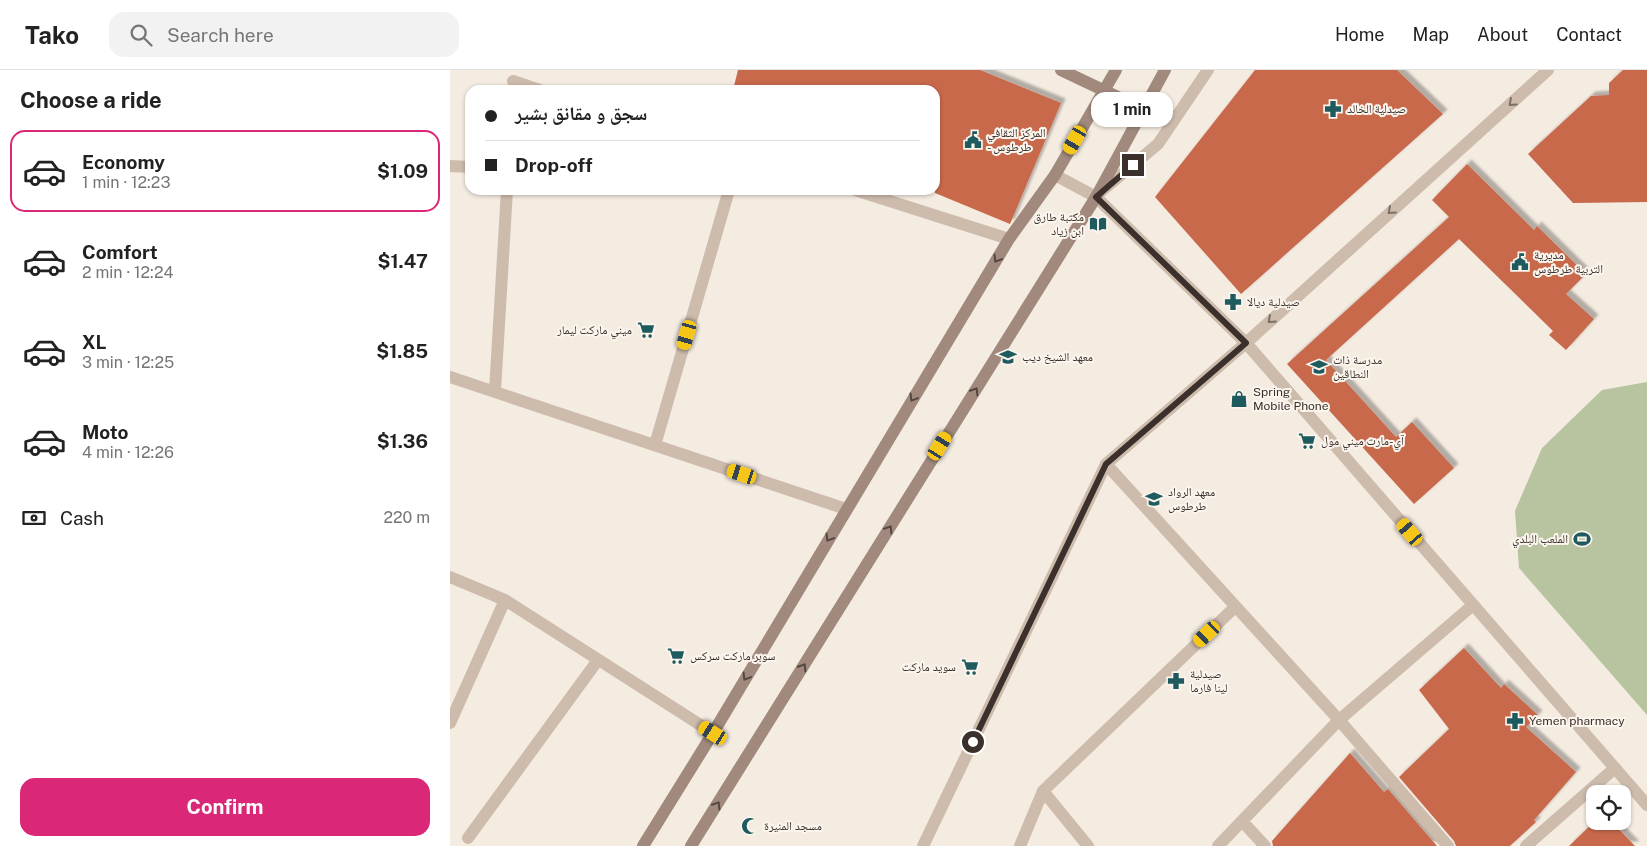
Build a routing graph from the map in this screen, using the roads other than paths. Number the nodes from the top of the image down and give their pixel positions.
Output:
1 (1061, 70) edge
2 (1116, 70) edge
3 (1165, 70) edge
4 (1208, 70) edge
5 (1548, 70) edge
6 (513, 80) edge
7 (526, 85) edge
8 (1104, 89) junction
9 (1143, 109) junction
10 (450, 166) edge
11 (465, 167) edge
12 (1055, 174) junction
13 (507, 195) edge
14 (728, 195) edge
15 (871, 195) edge
16 (1096, 197) junction
17 (1009, 239) junction
18 (1246, 343) junction
19 (450, 377) edge
20 (495, 391) junction
21 (655, 444) junction
22 (1106, 464) junction
23 (846, 509) junction
24 (450, 576) edge
25 (505, 600) junction
26 (1473, 605) junction
27 (1235, 607) junction
28 (598, 660) junction
29 (1339, 720) junction
30 (450, 723) edge
31 (713, 733) junction
32 (1615, 768) junction
33 (1043, 791) junction
34 (1647, 805) edge
35 (1242, 820) junction
36 (468, 838) dead end
37 (643, 846) edge
38 (691, 846) edge
39 (923, 846) edge
40 (1020, 846) edge
41 (1088, 846) edge
42 (1218, 846) edge
43 (1265, 846) edge
44 (1448, 846) edge
45 (1526, 846) edge

1 - 8 main road
2 - 8 main road
3 - 9 main road
4 - 16 street
5 -> 18 street
6 - 7 street
8 - 9 main road
8 - 12 main road
9 - 16 main road
10 - 11 street
12 - 16 street
12 - 17 main road
13 - 20 street
14 - 21 street
15 - 17 street
16 - 18 street
38 -> 16 main road
17 -> 23 main road
18 - 22 street
18 - 26 street
19 - 20 street
20 - 21 street
21 - 23 street
22 - 27 street
22 - 39 street
23 -> 31 main road
24 - 25 street
25 - 28 street
25 - 30 street
26 - 29 street
26 - 32 street
27 - 29 street
27 - 33 street
28 - 31 street
28 - 36 street
29 - 35 street
29 - 44 street
31 - 37 main road
32 - 34 street
32 - 45 street
33 - 40 street
33 - 41 street
35 - 42 street
35 - 43 street

